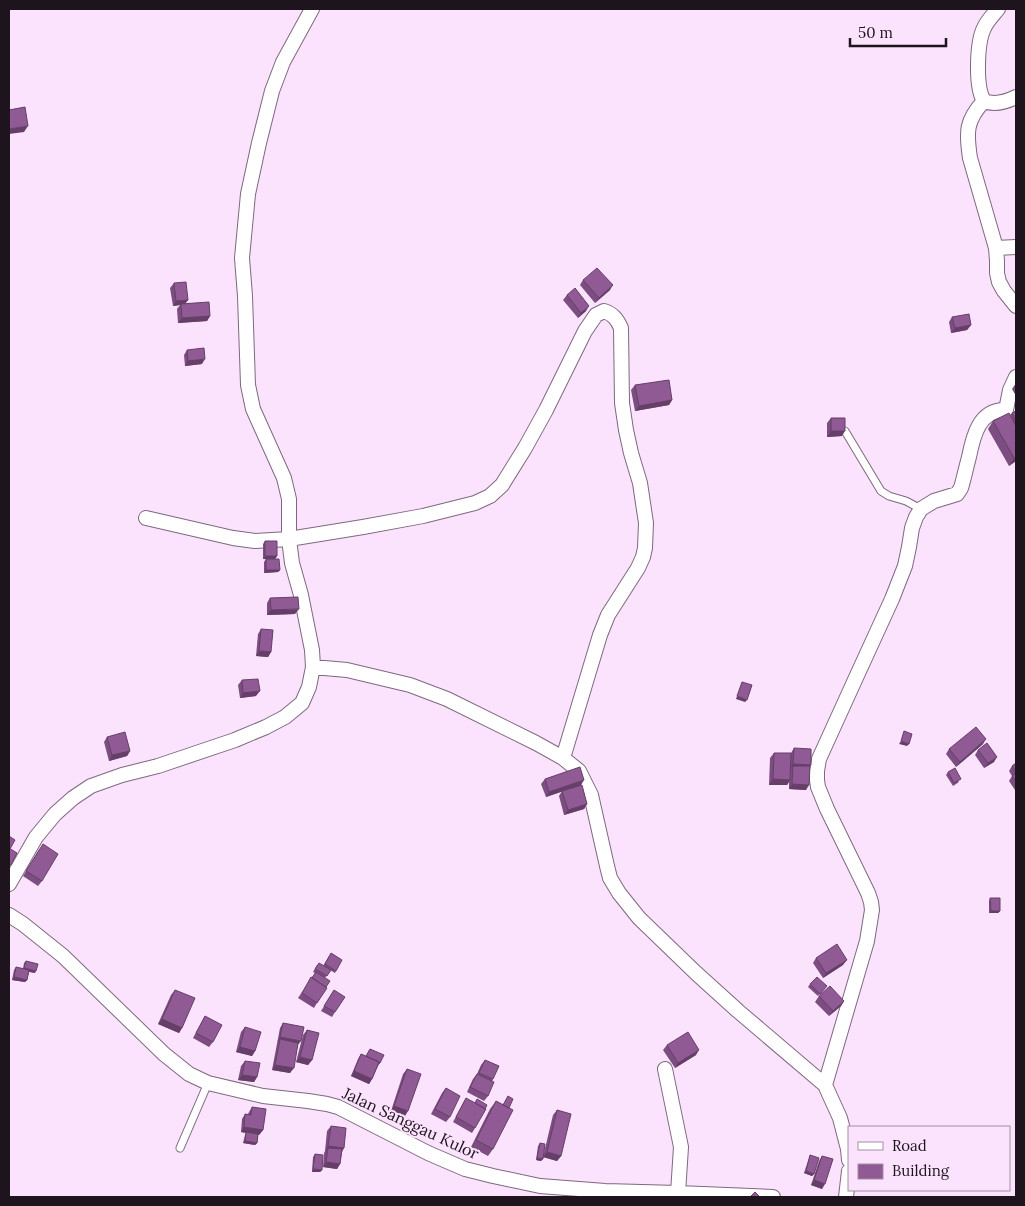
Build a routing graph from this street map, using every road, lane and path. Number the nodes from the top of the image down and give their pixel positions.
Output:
1 (312, 9) edge
2 (998, 9) edge
3 (1016, 97) edge
4 (984, 101) junction
5 (996, 248) junction
6 (1016, 248) edge
7 (1016, 306) edge
8 (1016, 377) edge
9 (1011, 412) edge
10 (845, 431) edge
11 (921, 509) junction
12 (146, 518) dead end
13 (290, 539) junction
14 (313, 667) junction
15 (563, 758) junction
16 (9, 884) edge
17 (9, 915) edge
18 (665, 1069) dead end
19 (208, 1083) junction
20 (825, 1085) junction
21 (180, 1148) dead end
22 (848, 1149) edge
23 (848, 1180) edge
24 (687, 1194) edge
25 (773, 1197) edge
26 (846, 1197) edge

1 - 13 street
2 - 4 street
3 - 4 street
4 - 5 street
5 - 6 street
5 - 7 street
8 - 9 street
9 - 11 street
10 - 11 lane
11 - 20 street
12 - 13 street
13 - 14 street
13 - 15 street
14 - 15 street
14 - 16 street
15 - 20 street
17 - 19 street, Jalan Sanggau Kulor
18 - 24 street
19 - 21 lane
19 - 24 street, Jalan Sanggau Kulor
20 - 22 street
23 - 26 street
24 - 25 street, Jalan Sanggau Kulor

